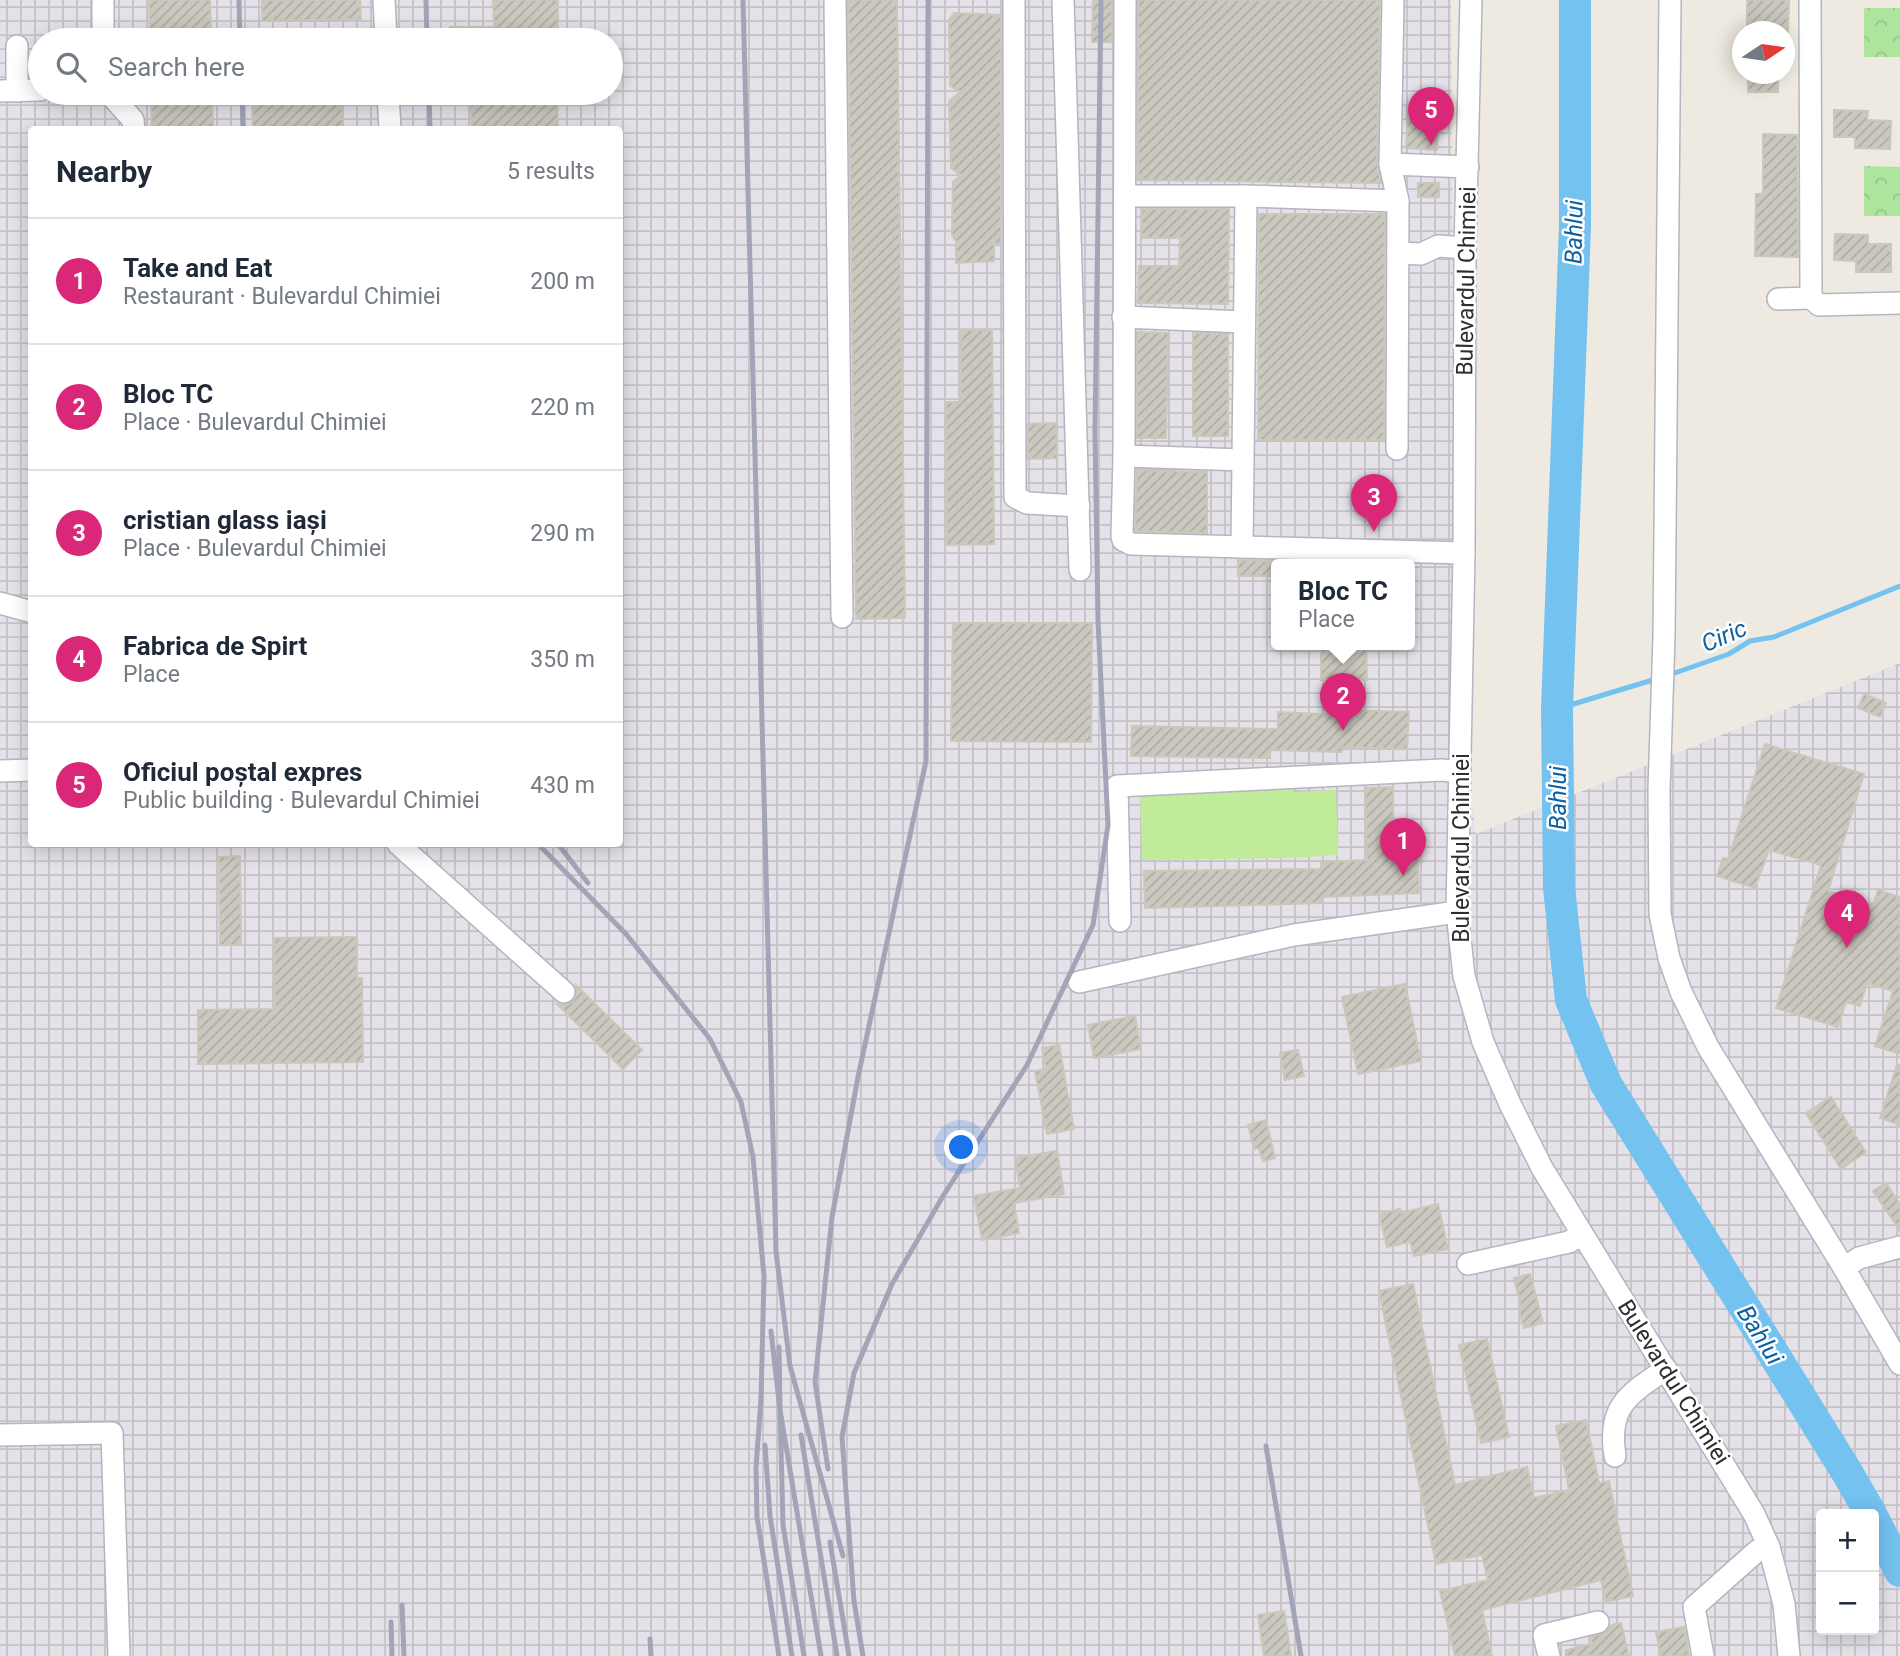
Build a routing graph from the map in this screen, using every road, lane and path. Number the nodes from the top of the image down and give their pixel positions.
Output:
1 (103, 0) edge
2 (384, 0) edge
3 (835, 0) edge
4 (1014, 0) edge
5 (1063, 0) edge
6 (1125, 0) edge
7 (1393, 0) edge
8 (1471, 0) edge
9 (1671, 0) edge
10 (1810, 0) edge
11 (103, 28) edge
12 (385, 28) edge
13 (17, 47) dead end
14 (28, 90) edge
15 (9, 91) edge
16 (120, 105) edge
17 (389, 105) edge
18 (134, 126) edge
19 (390, 126) edge
20 (1390, 164) junction
21 (1468, 167) junction
22 (1125, 196) junction
23 (1246, 196) junction
24 (1398, 201) junction
25 (1465, 248) junction
26 (1398, 253) junction
27 (1811, 298) junction
28 (1778, 299) dead end
29 (1900, 303) edge
30 (1123, 317) junction
31 (1244, 322) junction
32 (1396, 449) dead end
33 (1124, 456) junction
34 (1243, 460) junction
35 (1079, 506) junction
36 (1242, 547) junction
37 (1464, 553) junction
38 (1080, 570) dead end
39 (0, 603) edge
40 (28, 611) edge
41 (842, 617) dead end
42 (28, 770) edge
43 (0, 771) edge
44 (1460, 772) junction
45 (401, 847) edge
46 (1457, 912) junction
47 (1120, 921) dead end
48 (1079, 982) dead end
49 (564, 992) dead end
50 (1582, 1234) junction
51 (1900, 1247) edge
52 (1468, 1264) dead end
53 (1844, 1268) junction
54 (1900, 1364) edge
55 (1666, 1369) junction
56 (0, 1435) edge
57 (1615, 1456) dead end
58 (1769, 1547) junction
59 (1598, 1622) dead end
60 (119, 1656) edge
61 (1549, 1656) edge
62 (1703, 1656) edge
63 (1789, 1656) edge

1 - 11 street
2 - 12 street
3 - 41 street
4 - 35 street
5 - 35 street
6 - 22 street
7 - 20 street
8 - 21 street, Bulevardul Chimiei
9 - 53 street
10 - 27 street
13 - 15 street
14 - 15 street
16 - 18 street
17 - 19 street
20 - 21 street
20 - 24 street
21 - 25 street, Bulevardul Chimiei
22 - 23 street
22 - 30 street
23 - 24 street
23 - 31 street
24 - 26 street
25 - 26 street
25 - 37 street, Bulevardul Chimiei
26 - 32 street
27 - 28 street
27 - 29 street
30 - 31 street
30 - 33 street
31 - 34 street
33 - 34 street
33 - 36 street
34 - 36 street
35 - 38 street
36 - 37 street
37 - 44 street, Bulevardul Chimiei
39 - 40 street
42 - 43 street
44 - 46 street, Bulevardul Chimiei
44 - 47 street
45 - 49 street
46 - 48 street
46 - 50 street, Bulevardul Chimiei
50 - 52 street
50 - 55 street, Bulevardul Chimiei
51 - 53 street
53 - 54 street
55 - 57 street
55 - 58 street, Bulevardul Chimiei
56 - 60 street
58 - 62 street
58 - 63 street, Bulevardul Chimiei
59 - 61 street

